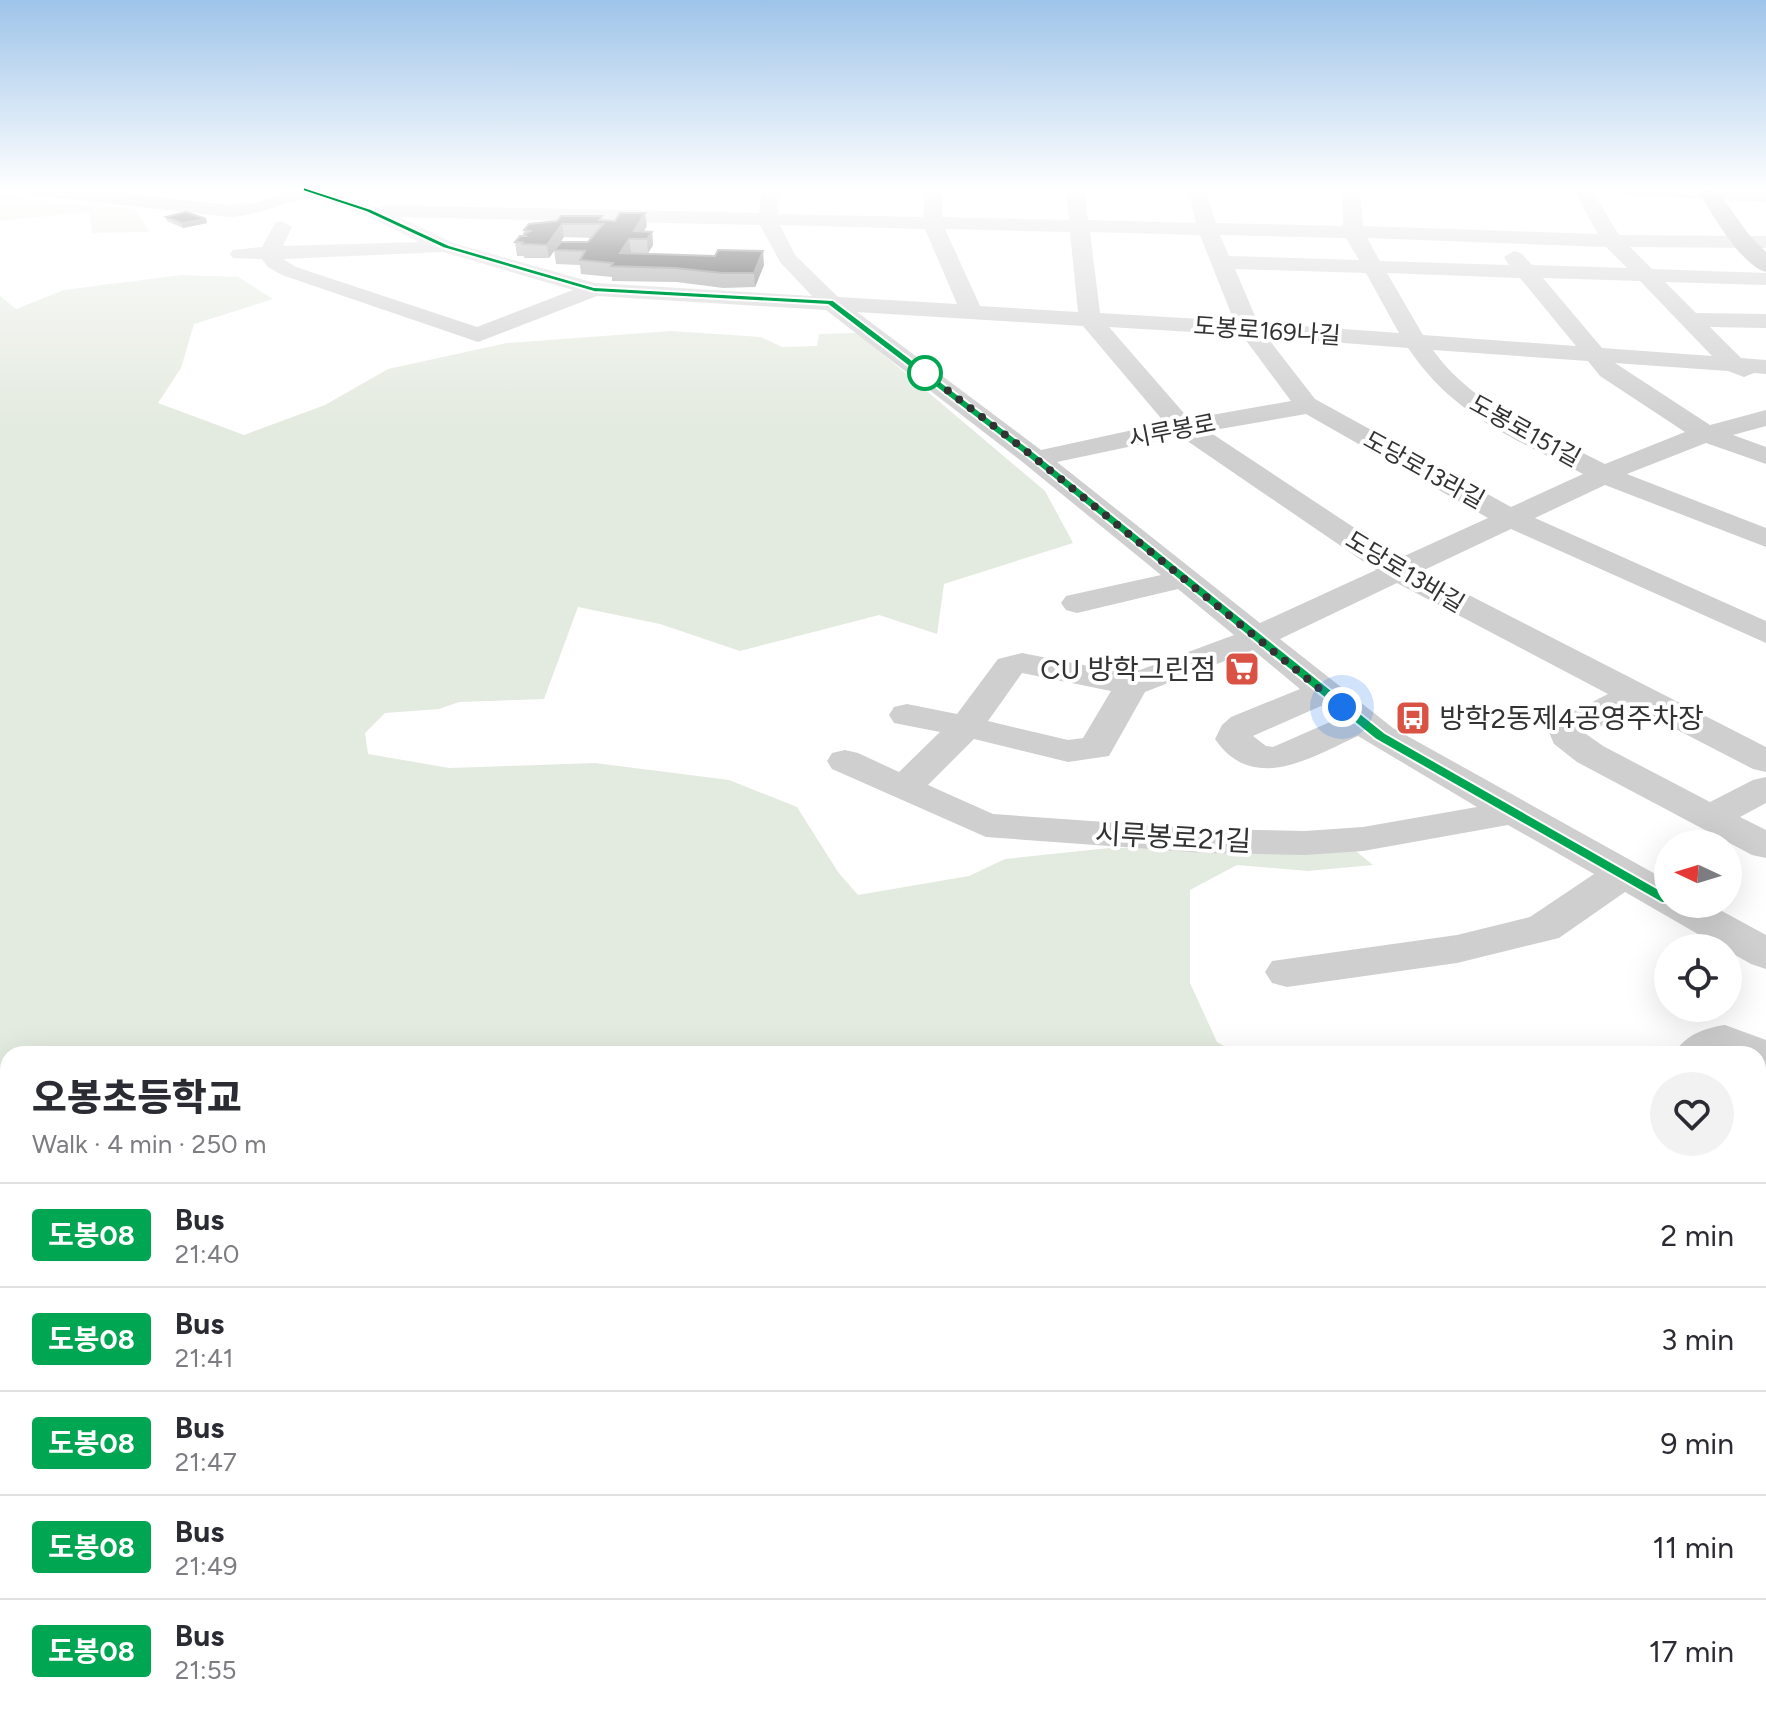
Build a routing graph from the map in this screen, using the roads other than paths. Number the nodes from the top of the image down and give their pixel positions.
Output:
1 (286, 269) edge
2 (524, 269) edge
3 (798, 269) edge
4 (952, 269) edge
5 (1083, 269) edge
6 (1224, 269) edge
7 (1375, 269) edge
8 (1500, 269) edge
9 (1640, 269) edge
10 (1525, 270) junction
11 (1647, 276) junction
12 (1766, 279) edge
13 (594, 289) junction
14 (1667, 297) junction
15 (1766, 297) edge
16 (830, 302) junction
17 (971, 311) junction
18 (1090, 320) junction
19 (1690, 320) junction
20 (1766, 321) edge
21 (1249, 329) junction
22 (1415, 341) junction
23 (1715, 346) junction
24 (1766, 346) edge
25 (1594, 355) junction
26 (1734, 365) junction
27 (1766, 367) edge
28 (1766, 381) edge
29 (1309, 406) junction
30 (1766, 418) edge
31 (1185, 427) junction
32 (1706, 434) junction
33 (1766, 456) edge
34 (1036, 459) junction
35 (1605, 475) junction
36 (1509, 517) junction
37 (1766, 538) edge
38 (1397, 570) junction
39 (1182, 579) junction
40 (1077, 603) dead end
41 (1766, 633) edge
42 (1255, 638) junction
43 (1132, 685) junction
44 (1323, 692) junction
45 (1635, 694) junction
46 (907, 715) dead end
47 (1361, 722) junction
48 (966, 726) junction
49 (845, 761) dead end
50 (1766, 761) edge
51 (904, 788) junction
52 (1766, 788) edge
53 (1513, 812) junction
54 (1710, 817) junction
55 (1766, 846) edge
56 (1623, 874) junction
57 (1654, 891) edge
58 (1702, 918) edge
59 (1766, 954) edge
60 (1287, 972) dead end
61 (1710, 1046) edge
62 (1739, 1046) edge

1 - 13 street
2 - 13 street, 도봉로169나길
3 - 16 street
4 - 17 street
5 - 18 street
6 - 21 street, 도당로13라길
7 - 22 street, 도봉로151길
8 - 10 street
9 - 11 street
10 - 11 street
10 - 25 street
11 - 12 street
11 - 14 street
13 - 16 street, 도봉로169나길
14 - 15 street
14 - 19 street
16 - 17 street, 도봉로169나길
16 - 34 street
17 - 18 street, 도봉로169나길
18 - 21 street, 도봉로169나길
18 - 31 street, 도당로13바길
19 - 20 street
19 - 23 street
21 - 22 street, 도봉로169나길
21 - 29 street, 도당로13라길
22 - 25 street, 도봉로169나길
22 - 35 street, 도봉로151길
23 - 24 street
23 - 26 street
25 - 26 street, 도봉로169나길
25 - 32 street
26 - 27 street, 도봉로169나길
26 - 28 street
29 - 31 street, 시루봉로
29 - 36 street, 도당로13라길
30 - 32 street
31 - 34 street, 시루봉로
31 - 38 street, 도당로13바길
32 - 33 street
32 - 35 street
34 - 39 street
35 - 36 street
35 - 37 street, 도봉로151길
36 - 38 street
36 - 41 street, 도당로13라길
38 - 42 street
38 - 45 street, 도당로13바길
39 - 40 street
39 - 42 street
42 - 43 street
42 - 44 street
43 - 48 street
43 - 48 street
44 - 47 street
44 - 47 street
45 - 50 street, 도당로13바길
45 - 54 street
46 - 48 street
47 - 53 street
48 - 51 street
49 - 51 street, 시루봉로21길
51 - 53 street, 시루봉로21길
52 - 54 street
53 - 56 street
54 - 55 street
56 - 57 street
56 - 60 street
58 - 59 street
61 - 62 street

